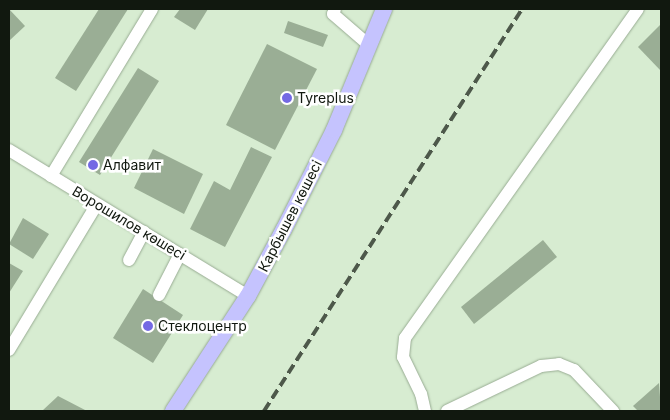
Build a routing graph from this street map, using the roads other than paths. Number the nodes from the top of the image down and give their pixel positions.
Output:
1 (152, 9) edge
2 (335, 9) edge
3 (384, 9) edge
4 (638, 9) edge
5 (370, 46) junction
6 (9, 150) edge
7 (51, 176) junction
8 (97, 204) junction
9 (144, 232) junction
10 (180, 254) junction
11 (129, 260) dead end
12 (159, 295) dead end
13 (248, 296) junction
14 (9, 350) edge
15 (174, 411) edge
16 (425, 411) edge
17 (447, 411) edge
18 (612, 411) edge

1 - 7 street
2 - 5 street
3 - 5 main road, Карбышев көшесі
4 - 16 street
5 - 13 main road, Карбышев көшесі
6 - 7 street, Ворошилов көшесі
7 - 8 street, Ворошилов көшесі
8 - 9 street, Ворошилов көшесі
8 - 14 street
9 - 10 street, Ворошилов көшесі
9 - 11 street
10 - 12 street
10 - 13 street, Ворошилов көшесі
13 - 15 main road, Карбышев көшесі
17 - 18 street

